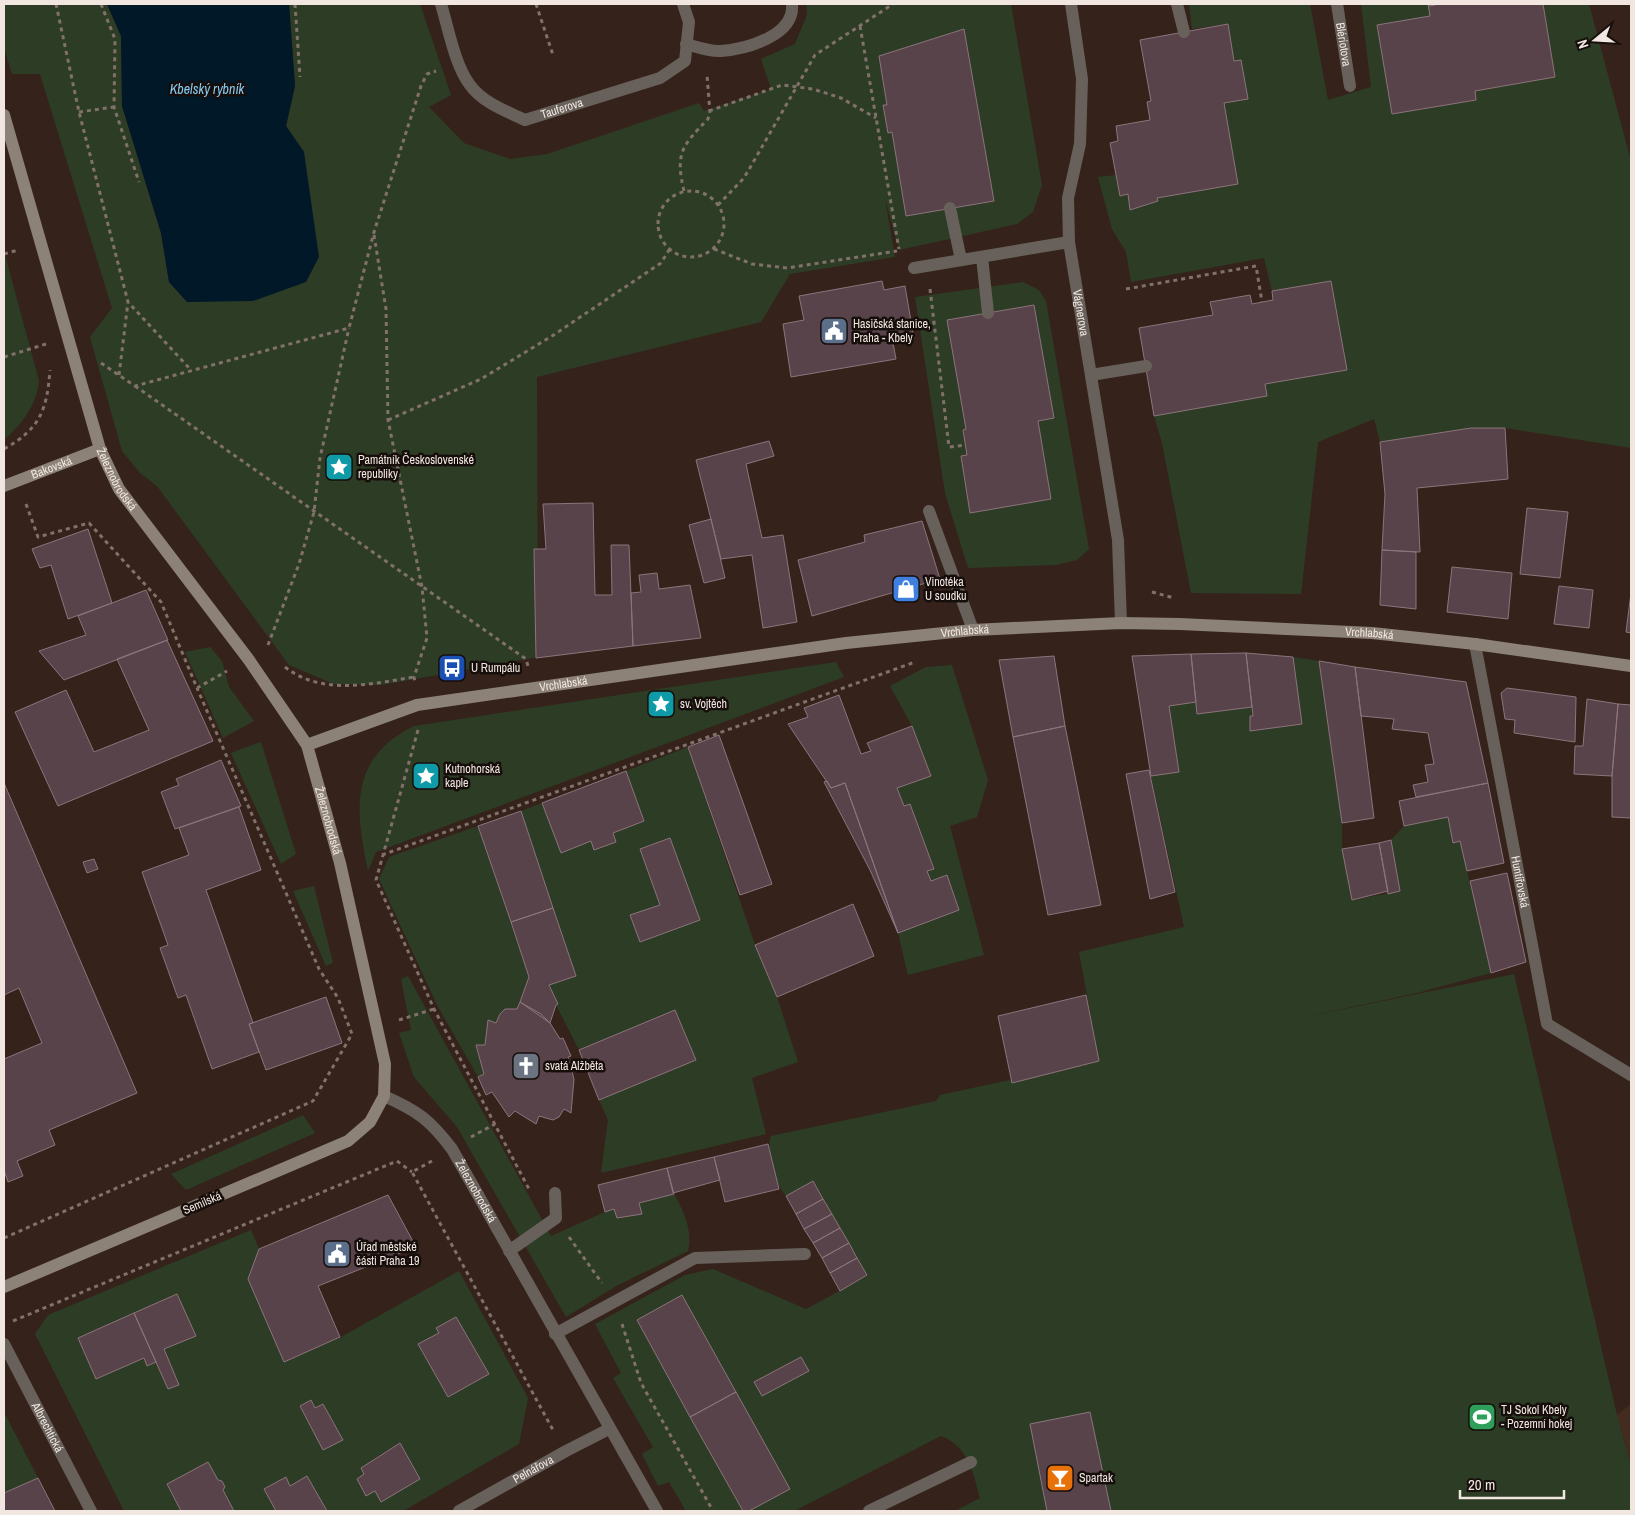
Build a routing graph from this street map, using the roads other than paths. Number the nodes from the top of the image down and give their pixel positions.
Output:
1 (441, 4) edge
2 (683, 4) edge
3 (792, 4) edge
4 (1071, 4) edge
5 (1177, 4) edge
6 (1337, 4) edge
7 (1184, 32) dead end
8 (686, 44) junction
9 (1350, 86) dead end
10 (4, 115) edge
11 (950, 208) dead end
12 (1069, 242) junction
13 (982, 257) junction
14 (961, 260) junction
15 (914, 268) dead end
16 (988, 313) dead end
17 (1146, 366) dead end
18 (1091, 375) junction
19 (100, 449) junction
20 (4, 486) edge
21 (929, 511) dead end
22 (1121, 623) junction
23 (973, 630) junction
24 (1474, 644) junction
25 (1631, 666) edge
26 (307, 745) junction
27 (1631, 1075) edge
28 (384, 1096) junction
29 (555, 1193) dead end
30 (509, 1251) junction
31 (805, 1254) dead end
32 (4, 1288) edge
33 (555, 1334) junction
34 (4, 1344) edge
35 (609, 1429) junction
36 (971, 1462) dead end
37 (91, 1511) edge
38 (459, 1511) edge
39 (658, 1511) edge
40 (869, 1511) edge

1 - 8 street, Tauferova
2 - 8 street, Tauferova
3 - 8 street
4 - 12 street, Vágnerova
5 - 7 street
6 - 9 street, Blériotova
10 - 19 street, Železnobrodská
11 - 14 street
12 - 13 street
12 - 18 street, Vágnerova
13 - 14 street
13 - 16 street
14 - 15 street
17 - 18 street
18 - 22 street, Vágnerova
19 - 20 street, Bakovská
19 - 26 street, Železnobrodská
21 - 23 street
22 - 23 street, Vrchlabská
22 - 24 street, Vrchlabská
23 - 26 street, Vrchlabská
24 - 25 street, Vrchlabská
24 - 27 street, Huntířovská
26 - 28 street, Železnobrodská
28 - 30 street, Železnobrodská
28 - 32 street, Semilská
29 - 30 street
30 - 33 street, Železnobrodská
31 - 33 street
33 - 35 street, Železnobrodská
34 - 37 street, Albrechtická
35 - 38 street, Pelnářova
35 - 39 street, Železnobrodská
36 - 40 street

